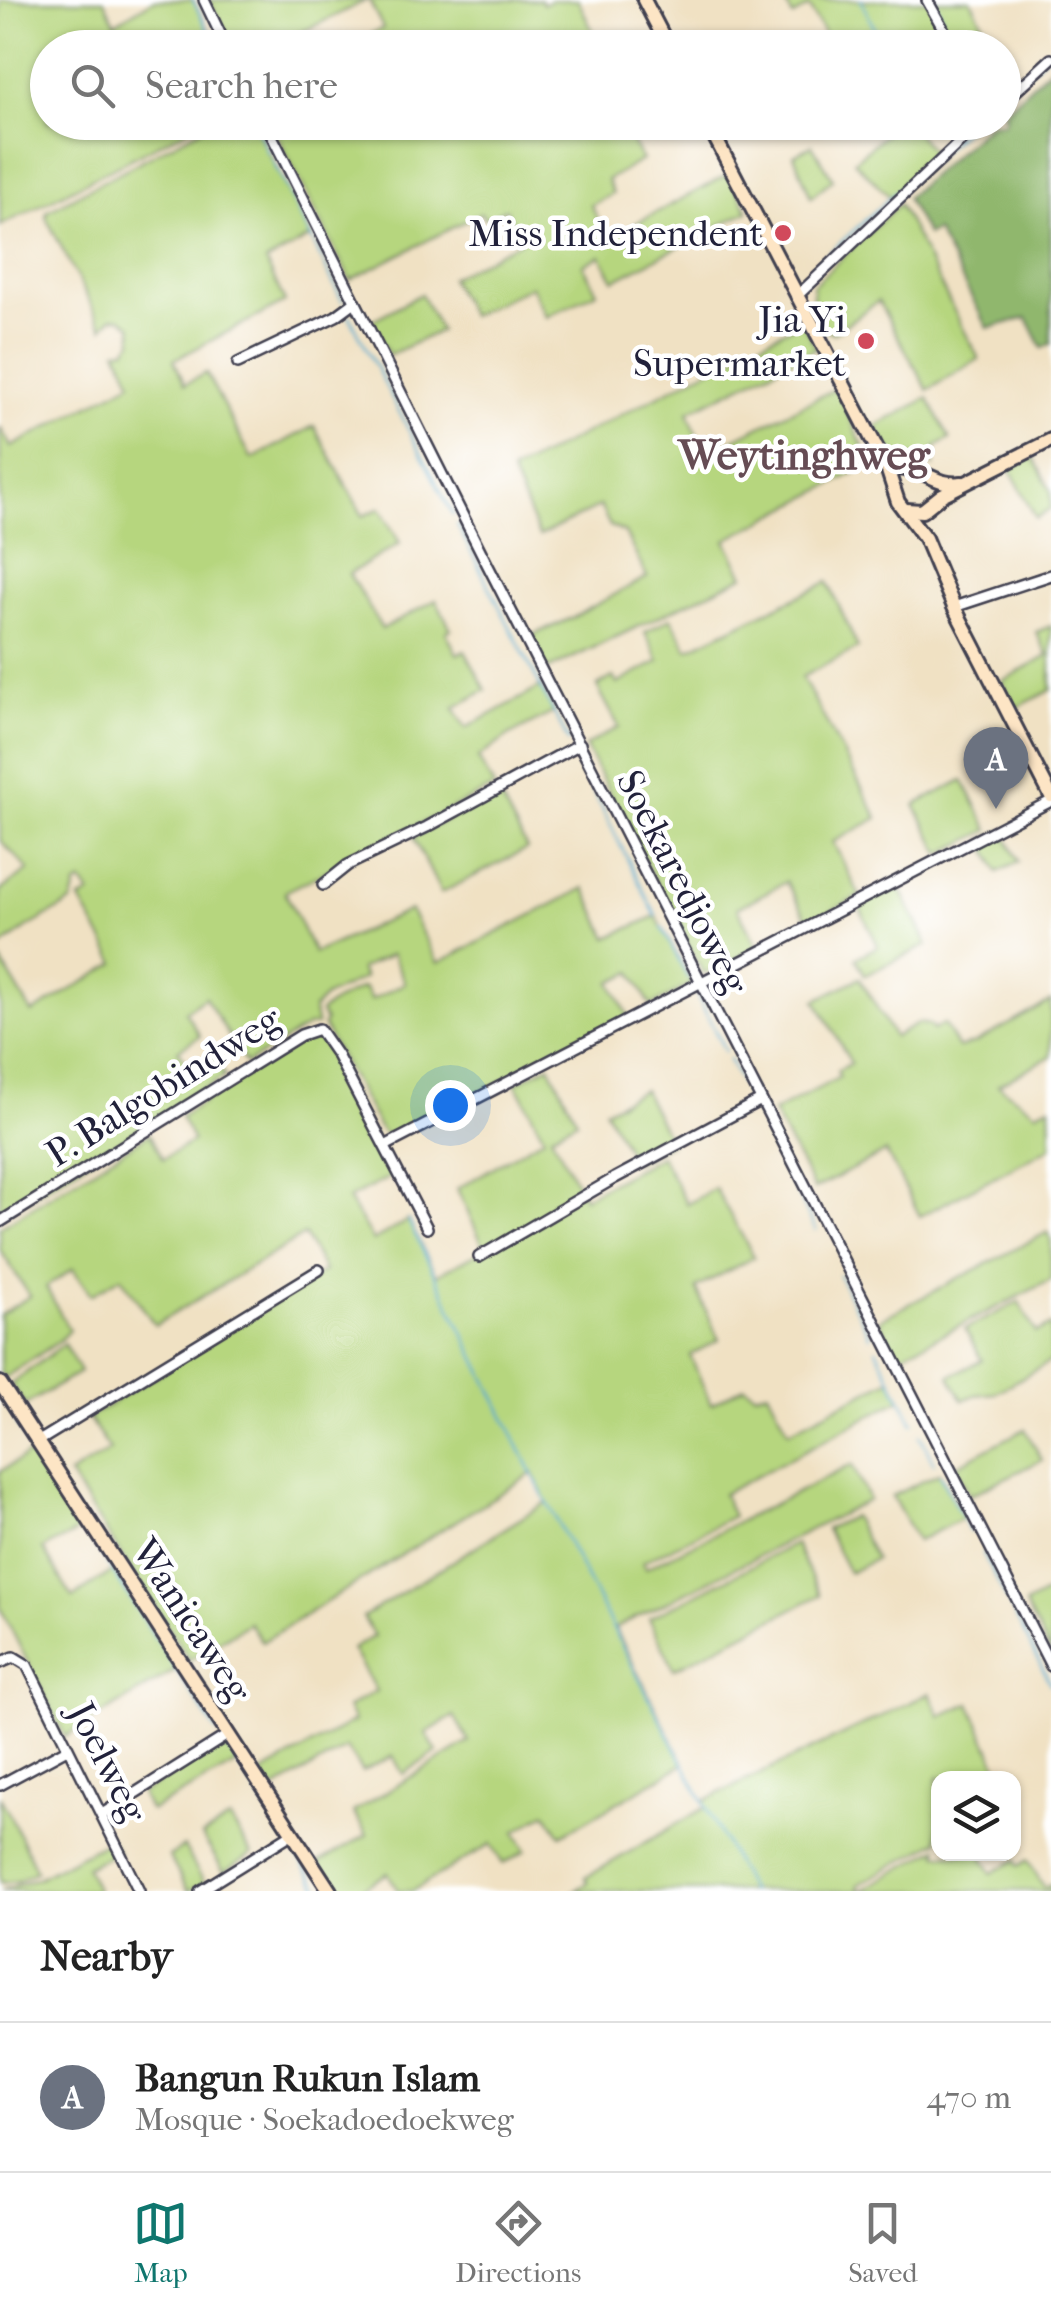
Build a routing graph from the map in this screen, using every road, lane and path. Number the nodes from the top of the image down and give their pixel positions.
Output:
1 (204, 0) edge
2 (644, 0) edge
3 (926, 0) edge
4 (219, 30) edge
5 (660, 30) edge
6 (944, 30) edge
7 (1051, 59) edge
8 (1021, 86) edge
9 (274, 140) edge
10 (716, 140) edge
11 (962, 140) edge
12 (796, 296) junction
13 (355, 302) junction
14 (238, 363) dead end
15 (1051, 440) edge
16 (879, 457) junction
17 (910, 472) junction
18 (929, 478) junction
19 (974, 482) junction
20 (895, 490) junction
21 (931, 503) junction
22 (906, 510) junction
23 (924, 538) junction
24 (1051, 575) edge
25 (954, 607) junction
26 (580, 744) junction
27 (1051, 798) edge
28 (323, 885) dead end
29 (700, 982) junction
30 (761, 1100) junction
31 (385, 1146) junction
32 (0, 1222) edge
33 (427, 1228) dead end
34 (479, 1257) dead end
35 (320, 1270) dead end
36 (0, 1383) edge
37 (39, 1442) junction
38 (0, 1663) edge
39 (1051, 1666) edge
40 (230, 1734) junction
41 (67, 1750) junction
42 (0, 1785) edge
43 (102, 1814) junction
44 (293, 1834) junction
45 (138, 1891) edge
46 (200, 1891) edge
47 (330, 1891) edge

1 - 4 street
2 - 5 main road
3 - 6 street
7 - 8 street
9 - 13 street, Soekaredjoweg
10 - 12 main road
11 - 12 street
12 - 16 main road
13 - 14 street
13 - 26 street, Soekaredjoweg
15 - 19 main road
16 - 17 main road
16 - 20 main road
17 - 18 main road
17 - 20 main road
18 - 19 main road
18 - 21 main road
19 - 21 main road
20 - 22 main road
21 - 22 main road
21 - 23 main road
22 - 23 main road
23 - 25 main road
24 - 25 street
25 - 27 main road
26 - 28 street
26 - 29 street, Soekaredjoweg
27 - 29 street
29 - 30 street, Soekaredjoweg
29 - 31 street
30 - 34 street
30 - 39 street, Soekaredjoweg
31 - 32 street, P. Balgobindweg
31 - 33 street, P. Balgobindweg
35 - 37 street
36 - 37 main road, Wanicaweg
37 - 40 main road, Wanicaweg
38 - 41 street, Joelweg
40 - 43 street
40 - 44 main road, Wanicaweg
41 - 42 street
41 - 43 street, Joelweg
43 - 45 street, Joelweg
44 - 46 street
44 - 47 main road, Wanicaweg

